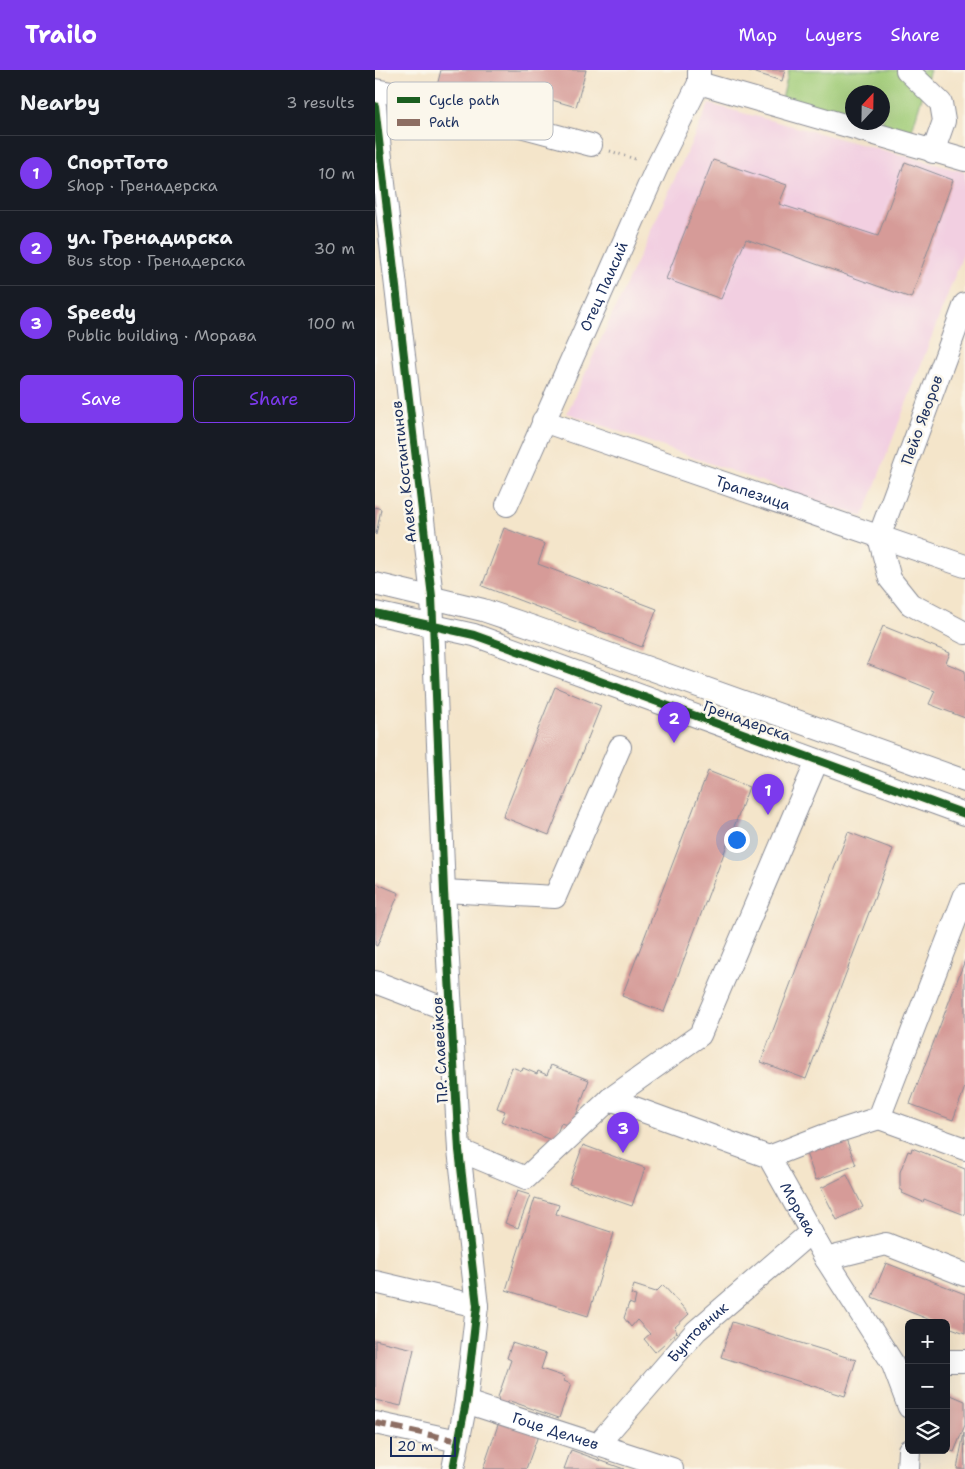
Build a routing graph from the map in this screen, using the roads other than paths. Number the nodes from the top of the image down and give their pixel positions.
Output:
1 (907, 70) edge
2 (699, 76) edge
3 (375, 106) edge
4 (553, 135) edge
5 (591, 145) road end
6 (933, 152) junction
7 (965, 160) edge
8 (965, 304) edge
9 (543, 421) junction
10 (507, 505) dead end
11 (879, 537) junction
12 (965, 566) edge
13 (375, 584) edge
14 (431, 597) junction
15 (375, 613) edge
16 (434, 627) junction
17 (965, 633) edge
18 (620, 747) dead end
19 (817, 761) junction
20 (965, 781) edge
21 (965, 814) edge
22 (444, 891) junction
23 (965, 895) edge
24 (375, 982) edge
25 (451, 1011) junction
26 (610, 1099) junction
27 (879, 1118) junction
28 (965, 1149) edge
29 (459, 1150) junction
30 (769, 1157) junction
31 (811, 1232) junction
32 (825, 1259) junction
33 (965, 1275) edge
34 (375, 1282) edge
35 (477, 1306) junction
36 (950, 1361) edge
37 (965, 1361) edge
38 (901, 1362) edge
39 (905, 1385) edge
40 (466, 1402) junction
41 (375, 1423) edge
42 (458, 1441) junction
43 (598, 1444) junction
44 (909, 1454) edge
45 (453, 1469) edge
46 (672, 1469) edge
47 (908, 1469) edge

1 - 6 street
2 - 6 street
2 - 9 street, Отец Паисий
3 - 14 street, Алеко Костантинов
4 - 5 street
6 - 7 street
8 - 11 street, Пейо Яворов
9 - 10 street, Отец Паисий
9 - 11 street, Трапезица
11 - 12 street, Трапезица
11 - 17 street
13 - 14 street, Гренадерска
14 - 16 street, Алеко Костантинов
14 - 20 street, Гренадерска
15 - 16 street, Гренадерска
16 - 19 street, Гренадерска
16 - 22 street, П.Р. Славейков
18 - 22 street
19 - 21 street, Гренадерска
19 - 26 street
22 - 25 street, П.Р. Славейков
23 - 27 street
24 - 25 street
25 - 29 street, П.Р. Славейков
26 - 29 street
26 - 30 street
27 - 28 street
27 - 30 street
29 - 35 street, П.Р. Славейков
30 - 31 street, Морава
31 - 32 street, Морава
31 - 43 street, Бунтовник
32 - 33 street
32 - 38 street, Морава
34 - 35 street
35 - 40 street, П.Р. Славейков
36 - 37 street
38 - 39 street, Морава
40 - 42 street, П.Р. Славейков
40 - 43 street, Гоце Делчев
41 - 42 street
42 - 45 street, П.Р. Славейков
43 - 46 street, Гоце Делчев
44 - 47 street

